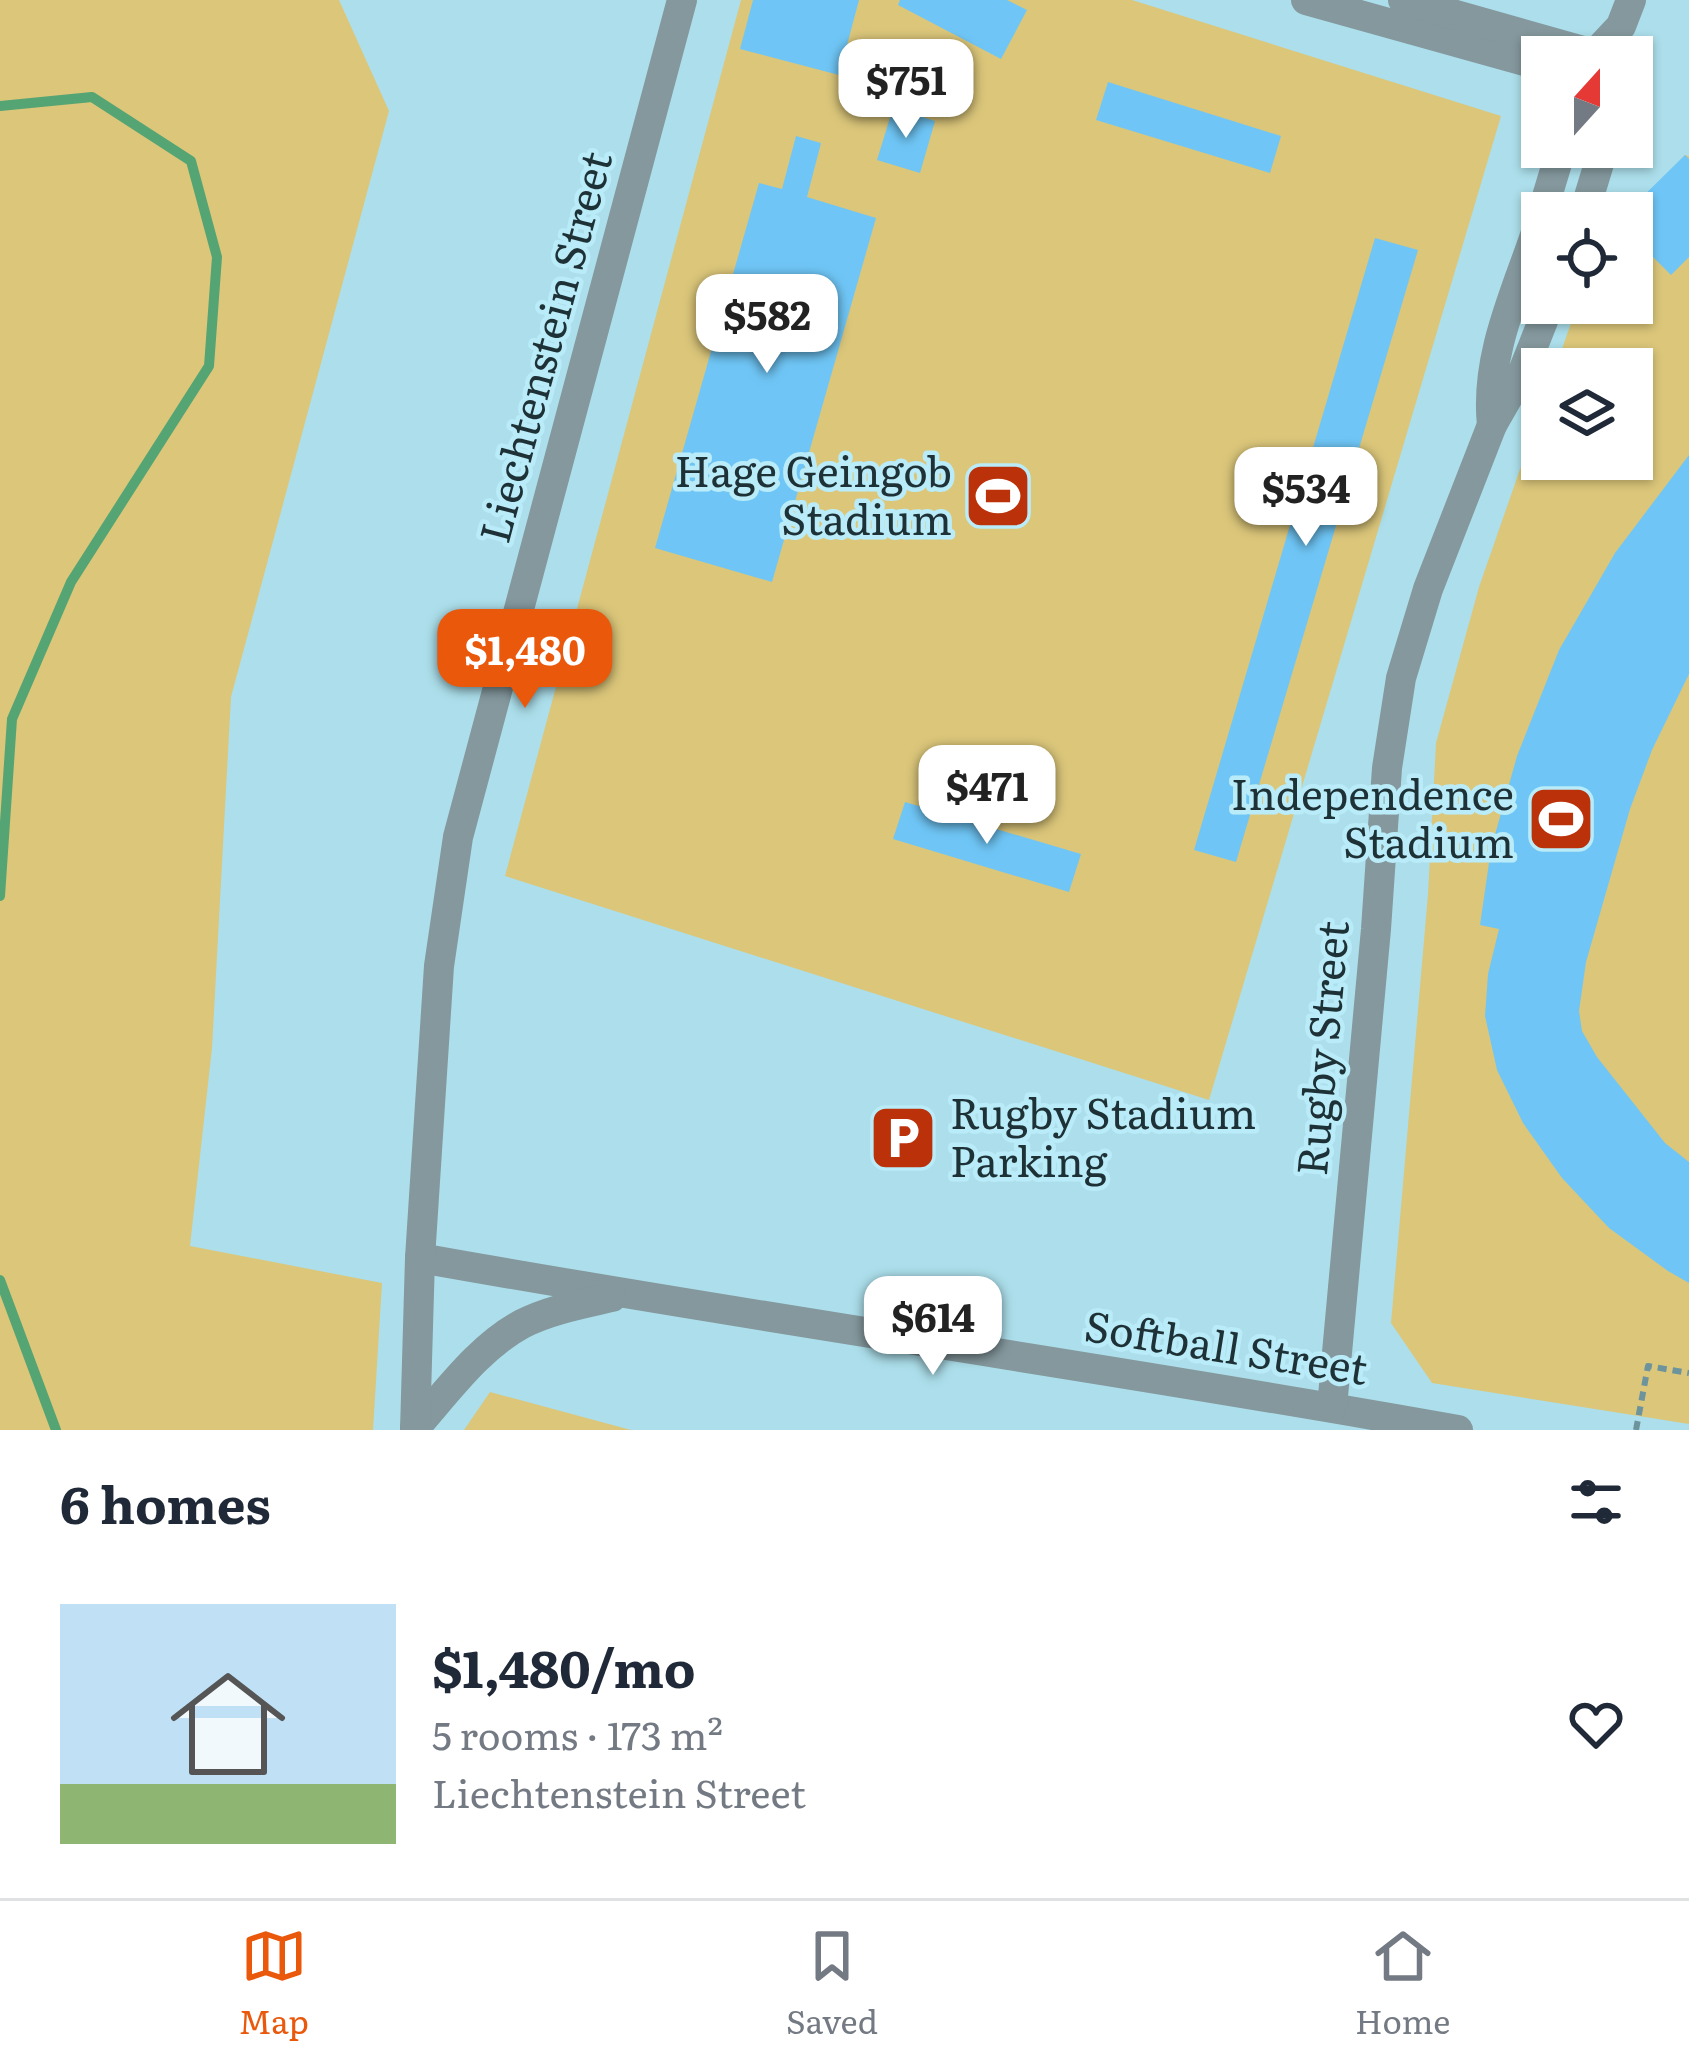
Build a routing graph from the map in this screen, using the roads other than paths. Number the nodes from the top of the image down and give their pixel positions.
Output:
1 (682, 0) edge
2 (1306, 0) edge
3 (1403, 0) edge
4 (1527, 36) edge
5 (1521, 60) edge
6 (1521, 275) edge
7 (1542, 324) edge
8 (1492, 424) junction
9 (420, 1258) junction
10 (624, 1295) junction
11 (1332, 1407) junction
12 (415, 1429) edge
13 (1458, 1430) edge

1 - 9 street, Liechtenstein Street
2 - 5 street
3 - 4 street
6 - 8 street, Rugby Street
7 - 8 street, Rugby Street
8 - 11 street, Rugby Street
9 - 10 street, Softball Street
9 - 12 street, Liechtenstein Street
10 - 11 street, Softball Street
10 - 12 street, Softball Street
11 - 13 street, Softball Street

